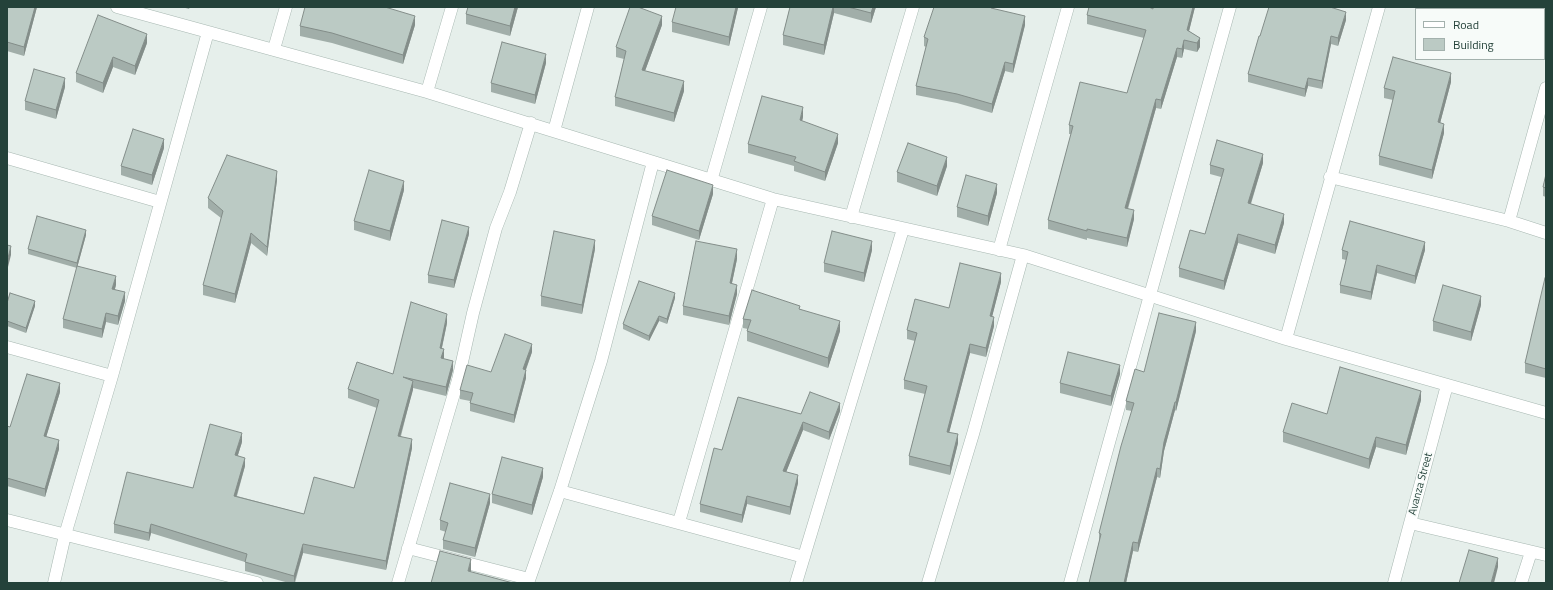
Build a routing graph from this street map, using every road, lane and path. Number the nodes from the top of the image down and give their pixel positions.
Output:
1 (117, 7) edge
2 (286, 7) edge
3 (452, 7) edge
4 (588, 7) edge
5 (761, 7) edge
6 (913, 7) edge
7 (1068, 7) edge
8 (1230, 7) edge
9 (1379, 7) edge
10 (208, 32) junction
11 (274, 49) junction
12 (1546, 88) edge
13 (427, 92) junction
14 (531, 123) junction
15 (554, 131) junction
16 (7, 158) edge
17 (653, 162) junction
18 (1330, 177) junction
19 (711, 181) junction
20 (773, 199) junction
21 (160, 202) junction
22 (851, 217) junction
23 (1509, 221) junction
24 (903, 229) junction
25 (1546, 233) edge
26 (998, 250) junction
27 (1023, 255) junction
28 (1151, 295) junction
29 (1286, 339) junction
30 (7, 347) edge
31 (112, 376) junction
32 (1447, 385) junction
33 (1546, 412) edge
34 (560, 491) junction
35 (7, 520) edge
36 (679, 522) junction
37 (1410, 523) junction
38 (66, 535) junction
39 (408, 548) junction
40 (1531, 552) junction
41 (1546, 555) edge
42 (804, 557) junction
43 (529, 581) edge
44 (54, 583) edge
45 (258, 583) edge
46 (398, 583) edge
47 (796, 583) edge
48 (928, 583) edge
49 (1070, 583) edge
50 (1394, 583) edge
51 (1521, 583) edge

1 - 10 street
2 - 11 street
3 - 13 street
4 - 15 street
5 - 19 street
6 - 22 street
7 - 26 street
8 - 28 street
9 - 18 street
10 - 11 street
10 - 21 street
11 - 13 street
12 - 23 street
13 - 14 street
14 - 15 street
14 - 39 street
15 - 17 street
16 - 21 street
17 - 19 street
17 - 34 street
18 - 23 street
18 - 29 street
19 - 20 street
20 - 22 street
20 - 36 street
21 - 31 street
22 - 24 street
23 - 25 street
24 - 26 street
24 - 42 street
26 - 27 street
27 - 28 street
27 - 48 street
28 - 29 street
28 - 49 street
29 - 32 street
30 - 31 street
31 - 38 street
32 - 33 street
32 - 37 street, Avanza Street
34 - 36 street
34 - 43 street
35 - 38 street
36 - 42 street
37 - 40 street
37 - 50 street, Avanza Street
38 - 44 street
38 - 45 street
39 - 43 street
39 - 46 street
40 - 41 street
40 - 51 street
42 - 47 street

